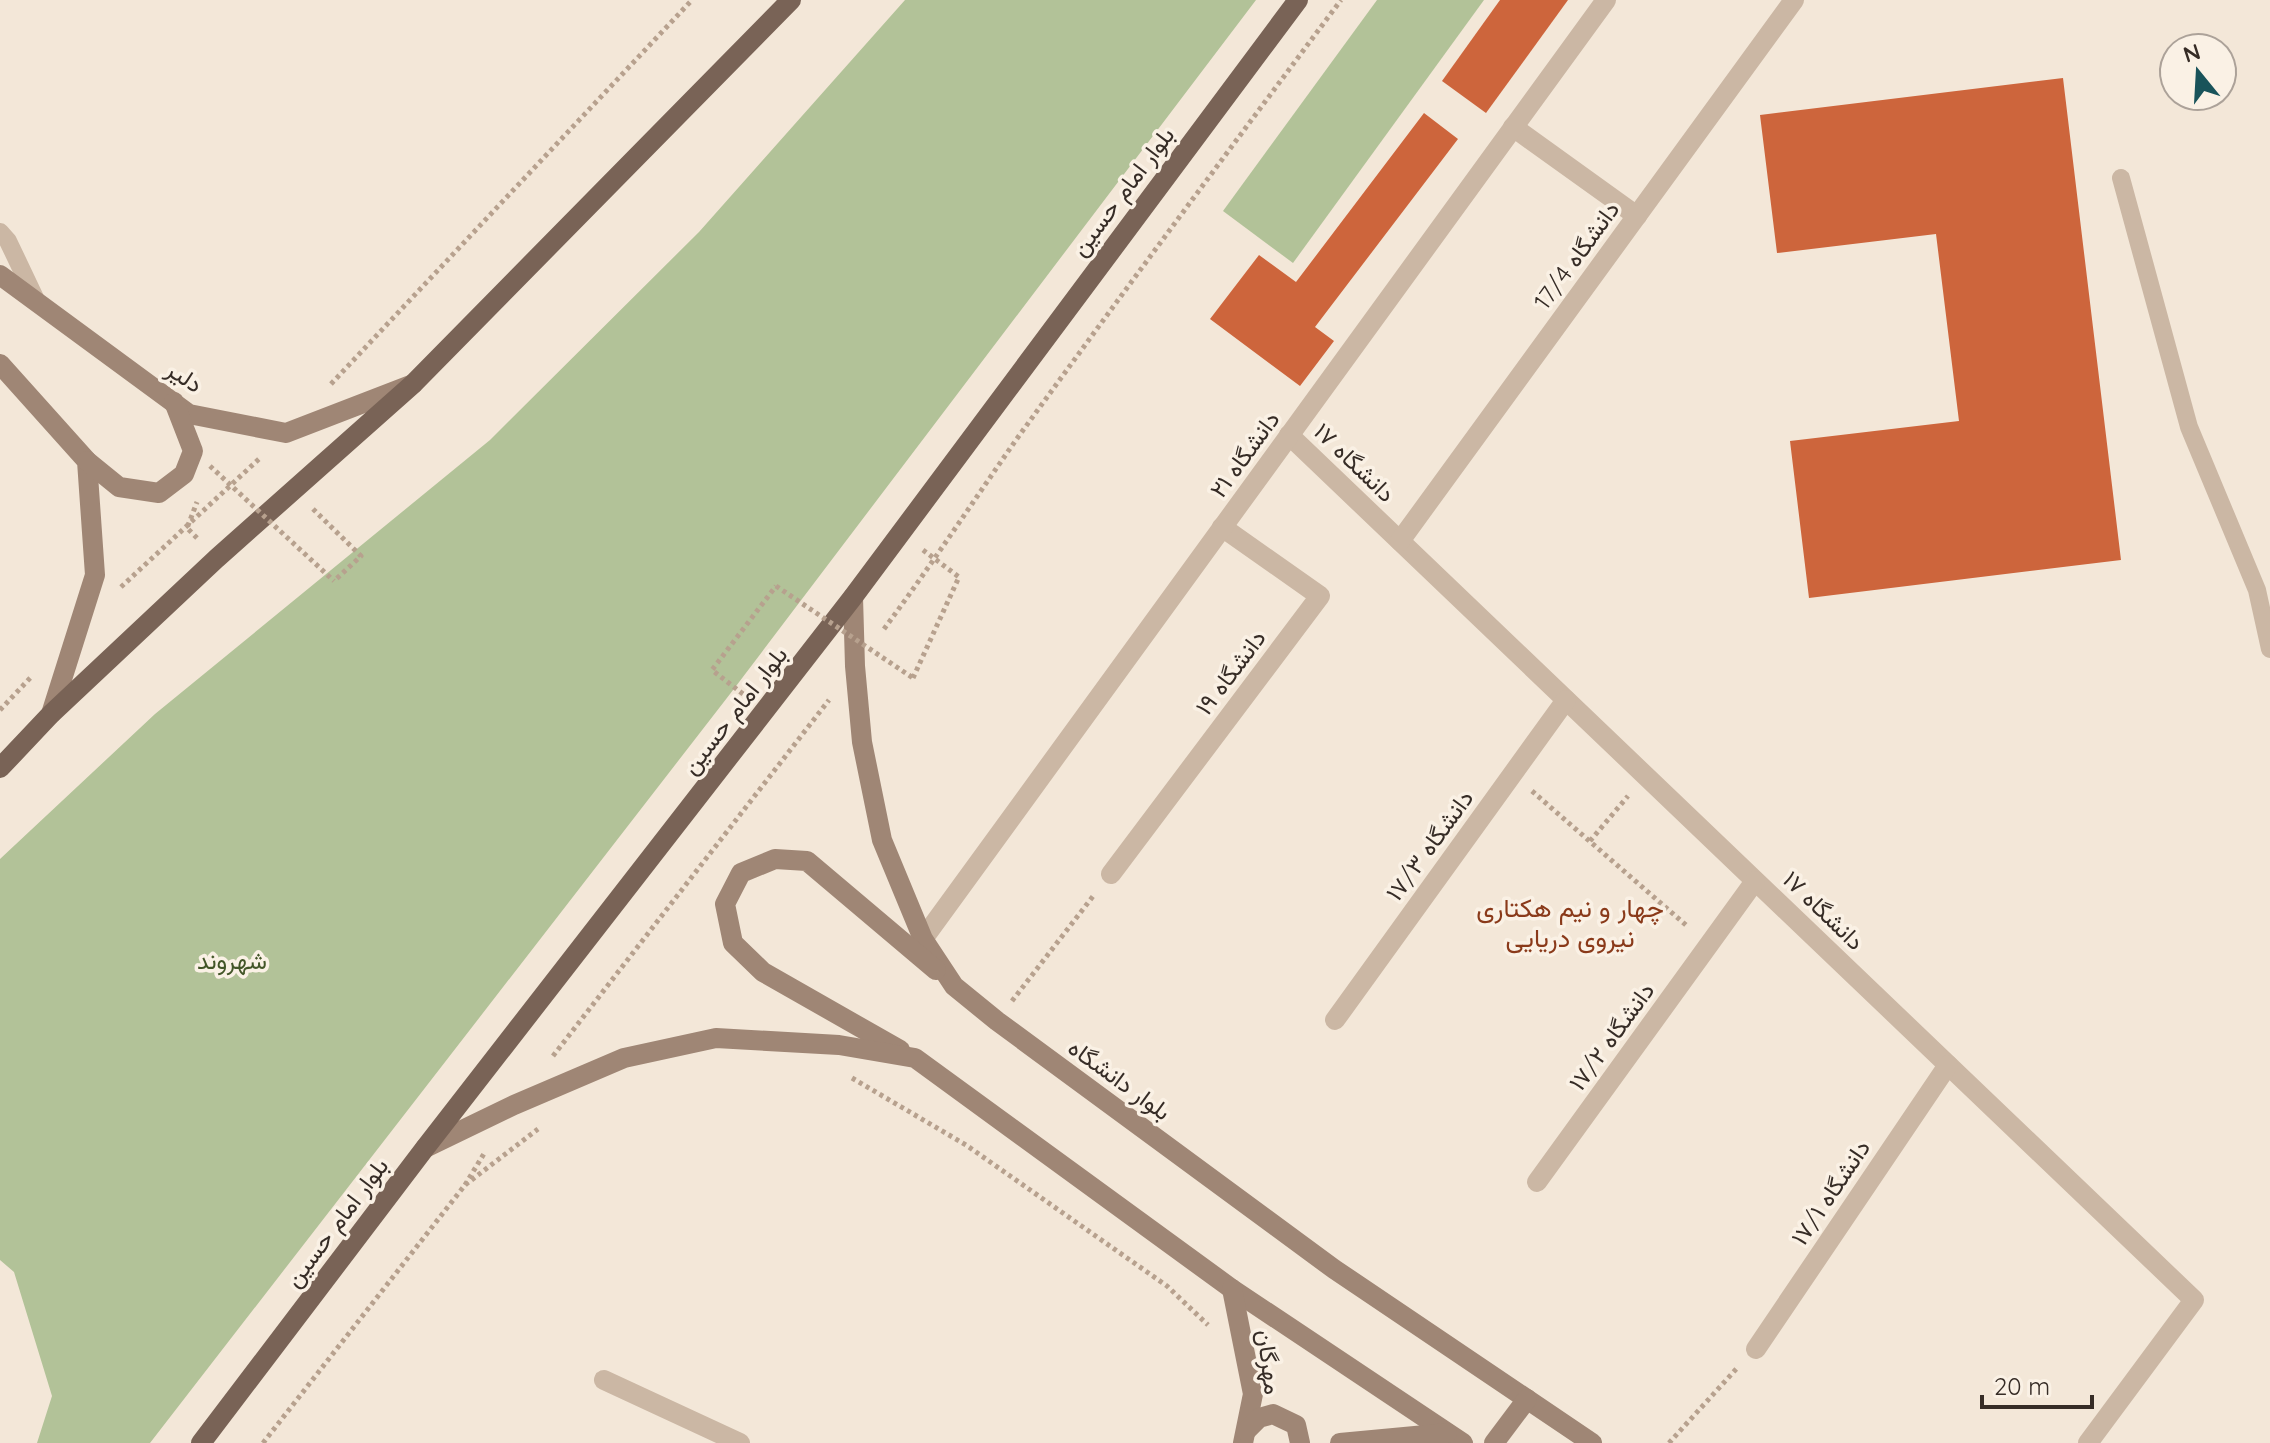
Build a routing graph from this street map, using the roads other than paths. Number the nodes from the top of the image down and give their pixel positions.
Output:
1 (791, 0) edge
2 (1298, 0) edge
3 (1606, 0) edge
4 (1794, 0) edge
5 (1513, 127) junction
6 (2121, 178) dead end
7 (1637, 216) junction
8 (0, 232) edge
9 (0, 275) edge
10 (37, 302) junction
11 (0, 364) edge
12 (413, 384) junction
13 (174, 402) junction
14 (1289, 435) junction
15 (87, 461) junction
16 (1222, 527) junction
17 (1400, 541) junction
18 (853, 597) junction
19 (2270, 649) edge
20 (1566, 700) junction
21 (51, 714) junction
22 (0, 768) edge
23 (1111, 874) road end
24 (1755, 881) junction
25 (923, 939) junction
26 (954, 986) junction
27 (1335, 1020) dead end
28 (915, 1058) junction
29 (1948, 1065) junction
30 (425, 1148) junction
31 (1537, 1182) dead end
32 (1232, 1289) junction
33 (1756, 1349) road end
34 (604, 1380) dead end
35 (1527, 1399) junction
36 (1244, 1437) edge
37 (1455, 1438) edge
38 (201, 1443) edge
39 (740, 1443) edge
40 (1300, 1443) edge
41 (1340, 1443) edge
42 (1494, 1443) edge
43 (1592, 1443) edge
44 (2088, 1443) edge

1 - 12 main road
2 - 18 main road, بلوار امام حسین
3 - 5 street, دانشگاه ۲۱
4 - 7 street, دانشگاه 17/4
5 - 7 street
5 - 14 street, دانشگاه ۲۱
6 - 19 lane
7 - 17 street, دانشگاه 17/4
8 - 10 lane
9 - 10 main road, دلیر
10 - 13 main road, دلیر
11 - 15 main road
12 - 13 main road, دلیر
12 - 21 main road
13 - 15 main road
14 - 16 street, دانشگاه ۲۱
14 - 17 street, دانشگاه ۱۷
15 - 21 main road
16 - 23 street, دانشگاه ۱۹
16 - 25 street, دانشگاه ۲۱
17 - 20 street, دانشگاه ۱۷
18 - 25 main road, بلوار دانشگاه
18 - 30 main road, بلوار امام حسین
20 - 24 street, دانشگاه ۱۷
20 - 27 street, دانشگاه ۱۷/۳
21 - 22 main road
24 - 29 street, دانشگاه ۱۷
24 - 31 street, دانشگاه ۱۷/۲
25 - 26 main road, بلوار دانشگاه
26 - 28 main road
26 - 35 main road, بلوار دانشگاه
28 - 30 main road
28 - 32 main road
29 - 33 street, دانشگاه ۱۷/۱
29 - 44 street, دانشگاه ۱۷
30 - 38 main road, بلوار امام حسین
32 - 36 main road, مهرگان
32 - 37 main road
34 - 39 street
35 - 42 main road
35 - 43 main road, بلوار دانشگاه
36 - 40 main road
37 - 41 main road

